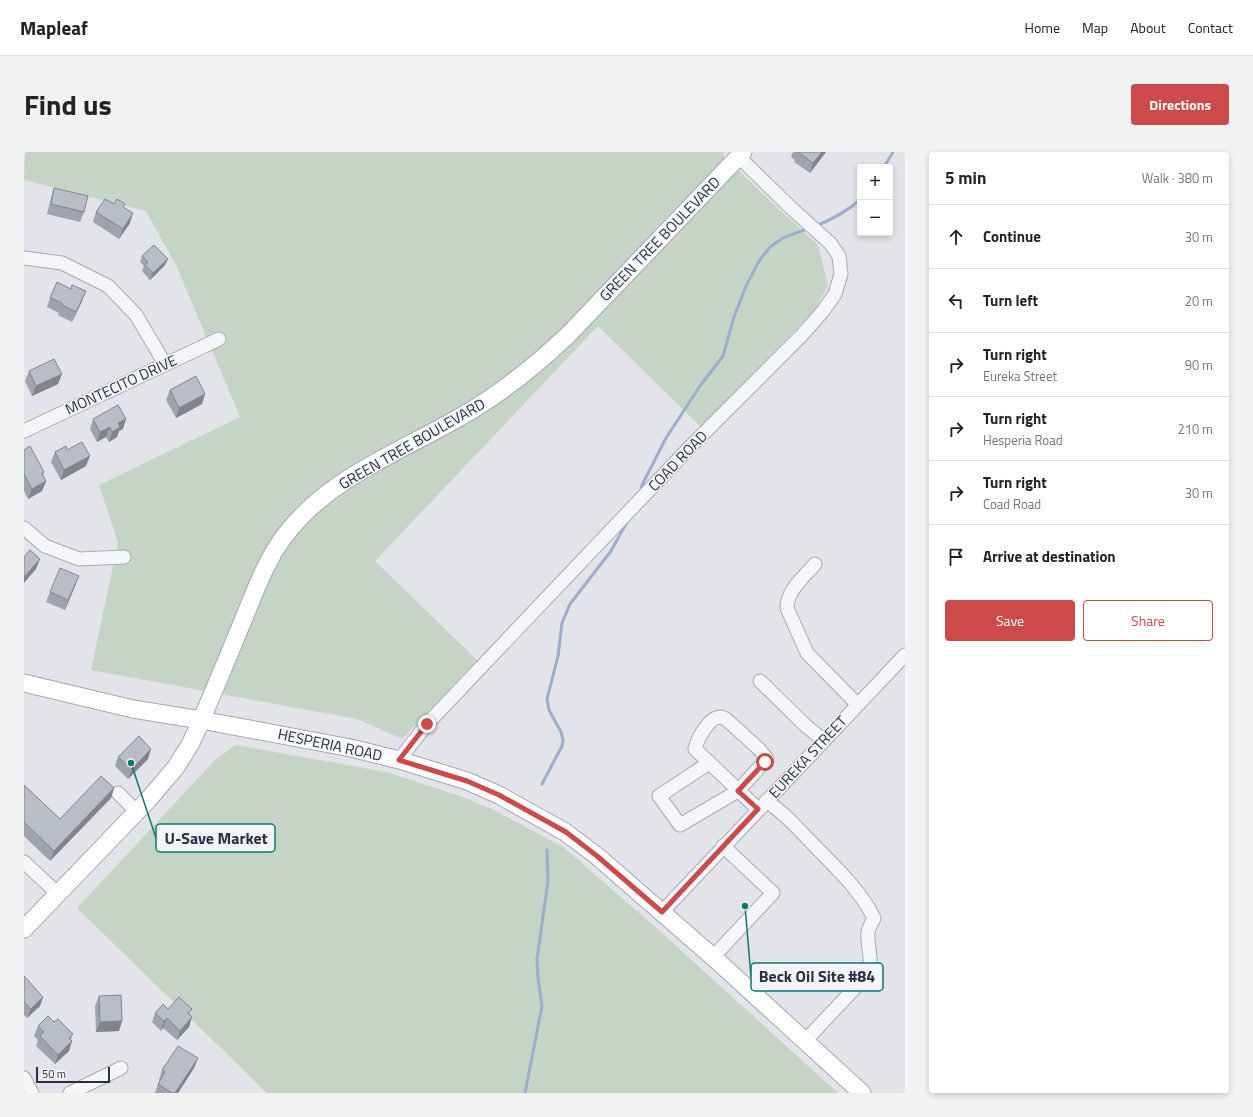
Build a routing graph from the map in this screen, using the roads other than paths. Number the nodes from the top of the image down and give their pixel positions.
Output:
1 (741, 154) edge
2 (24, 258) edge
3 (219, 339) dead end
4 (165, 364) junction
5 (24, 431) edge
6 (24, 528) edge
7 (124, 557) dead end
8 (815, 564) dead end
9 (905, 655) edge
10 (760, 681) dead end
11 (24, 683) edge
12 (857, 704) junction
13 (201, 720) junction
14 (823, 740) junction
15 (399, 760) junction
16 (709, 763) junction
17 (738, 791) junction
18 (118, 793) dead end
19 (762, 805) junction
20 (137, 812) junction
21 (723, 846) junction
22 (24, 862) edge
23 (58, 894) junction
24 (662, 912) junction
25 (24, 929) edge
26 (713, 957) junction
27 (805, 1041) junction
28 (121, 1068) dead end
29 (24, 1078) edge
30 (32, 1093) edge
31 (70, 1093) edge
32 (862, 1093) edge

1 - 13 main road, GREEN TREE BOULEVARD
1 - 15 street, COAD ROAD
2 - 4 street
3 - 4 street, MONTECITO DRIVE
4 - 5 street, MONTECITO DRIVE
6 - 7 street
8 - 12 street
9 - 12 street, EUREKA STREET
10 - 14 street
11 - 13 main road, HESPERIA ROAD
12 - 14 street, EUREKA STREET
13 - 15 main road, HESPERIA ROAD
13 - 20 main road, GREEN TREE BOULEVARD
14 - 19 street, EUREKA STREET
15 - 24 main road, HESPERIA ROAD
16 - 17 street
16 - 17 street
16 - 17 street
17 - 19 street
18 - 20 street
19 - 21 street, EUREKA STREET
19 - 27 street
20 - 23 main road, GREEN TREE BOULEVARD
21 - 24 street, EUREKA STREET
21 - 26 street
22 - 23 street
23 - 25 main road, GREEN TREE BOULEVARD
24 - 26 main road, HESPERIA ROAD
26 - 27 main road, HESPERIA ROAD
27 - 32 main road, HESPERIA ROAD
28 - 31 street
29 - 30 street

